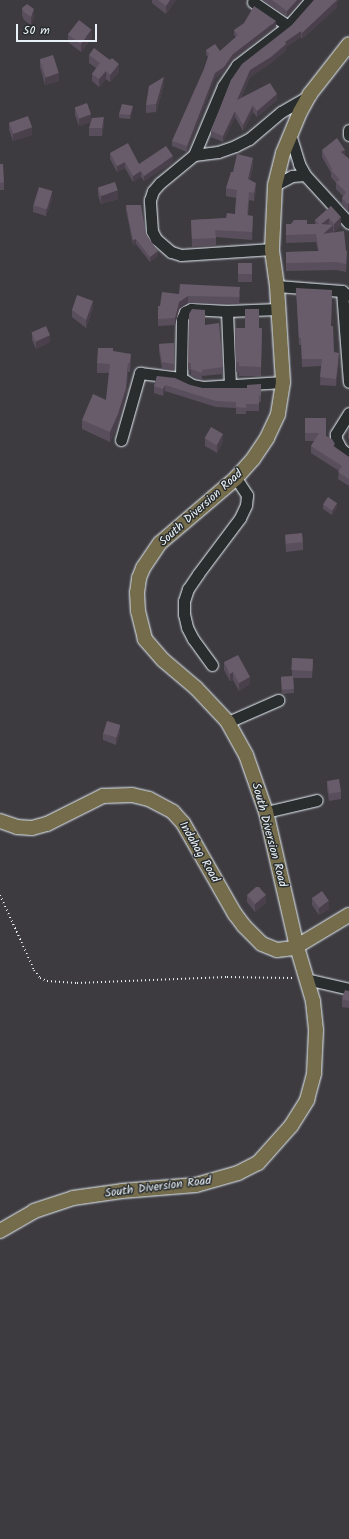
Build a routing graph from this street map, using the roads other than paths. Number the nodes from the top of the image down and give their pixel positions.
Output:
1 (311, 0) edge
2 (253, 2) dead end
3 (288, 26) junction
4 (349, 44) edge
5 (310, 94) junction
6 (349, 130) edge
7 (290, 134) junction
8 (349, 135) edge
9 (194, 155) junction
10 (305, 176) junction
11 (275, 185) junction
12 (349, 223) edge
13 (272, 249) junction
14 (277, 286) junction
15 (346, 294) edge
16 (278, 309) junction
17 (227, 311) junction
18 (182, 378) junction
19 (282, 382) junction
20 (349, 382) edge
21 (230, 386) junction
22 (349, 413) edge
23 (121, 440) dead end
24 (349, 455) edge
25 (236, 478) junction
26 (212, 664) dead end
27 (278, 700) dead end
28 (228, 722) junction
29 (317, 800) dead end
30 (266, 812) junction
31 (0, 821) edge
32 (349, 915) edge
33 (297, 947) junction
34 (306, 979) junction
35 (349, 989) edge
36 (0, 1231) edge

1 - 3 street
2 - 3 street
3 - 9 street
4 - 5 main road, South Diversion Road
5 - 7 main road, South Diversion Road
5 - 9 street
6 - 8 street
7 - 10 street
7 - 11 main road, South Diversion Road
9 - 13 street
10 - 11 street
10 - 12 street
11 - 13 main road, South Diversion Road
13 - 14 main road, South Diversion Road
14 - 15 street
14 - 16 main road, South Diversion Road
15 - 20 street
16 - 17 street
16 - 19 main road, South Diversion Road
17 - 18 street
17 - 21 street
18 - 21 street
18 - 23 street
19 - 21 street
19 - 25 main road, South Diversion Road
22 - 24 street
25 - 26 street
25 - 28 main road, South Diversion Road
27 - 28 street
28 - 30 main road, South Diversion Road
29 - 30 street
30 - 33 main road, South Diversion Road
31 - 33 main road, Indahag Road
32 - 33 main road, Indahag Road
33 - 34 main road, South Diversion Road
34 - 35 street
34 - 36 main road, South Diversion Road

